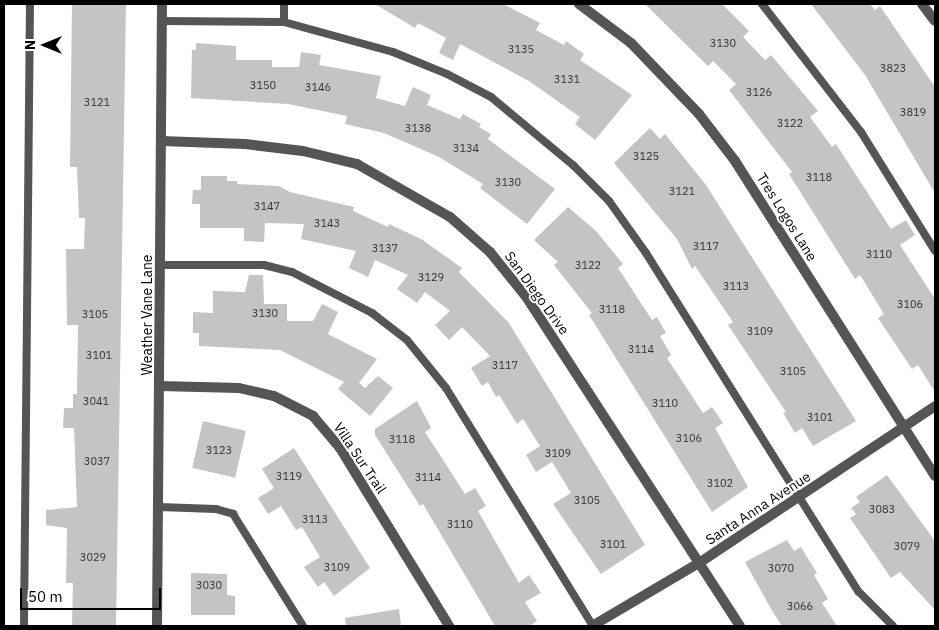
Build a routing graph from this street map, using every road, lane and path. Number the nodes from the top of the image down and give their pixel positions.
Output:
1 (30, 4) edge
2 (162, 4) edge
3 (284, 4) edge
4 (580, 4) edge
5 (762, 4) edge
6 (922, 4) edge
7 (162, 20) junction
8 (935, 21) edge
9 (284, 22) junction
10 (161, 141) junction
11 (935, 251) edge
12 (161, 265) junction
13 (160, 386) junction
14 (935, 406) edge
15 (903, 426) junction
16 (935, 476) edge
17 (800, 497) junction
18 (159, 507) junction
19 (699, 563) junction
20 (24, 626) edge
21 (157, 626) edge
22 (303, 626) edge
23 (449, 626) edge
24 (592, 626) edge
25 (740, 626) edge
26 (893, 626) edge

1 - 20 lane
2 - 7 street, Weather Vane Lane
3 - 9 lane
4 - 15 street, Tres Logos Lane
5 - 11 lane
6 - 8 street
7 - 9 lane
7 - 10 street, Weather Vane Lane
9 - 17 lane
10 - 12 street, Weather Vane Lane
10 - 19 street, San Diego Drive
12 - 13 street, Weather Vane Lane
12 - 24 lane
13 - 18 street, Weather Vane Lane
13 - 23 street, Villa Sur Trail
14 - 15 street, Santa Anna Avenue
15 - 16 street, Tres Logos Lane
15 - 17 street, Santa Anna Avenue
17 - 19 street, Santa Anna Avenue
17 - 26 lane
18 - 21 street, Weather Vane Lane
18 - 22 lane
19 - 24 street, Santa Anna Avenue
19 - 25 street, San Diego Drive

